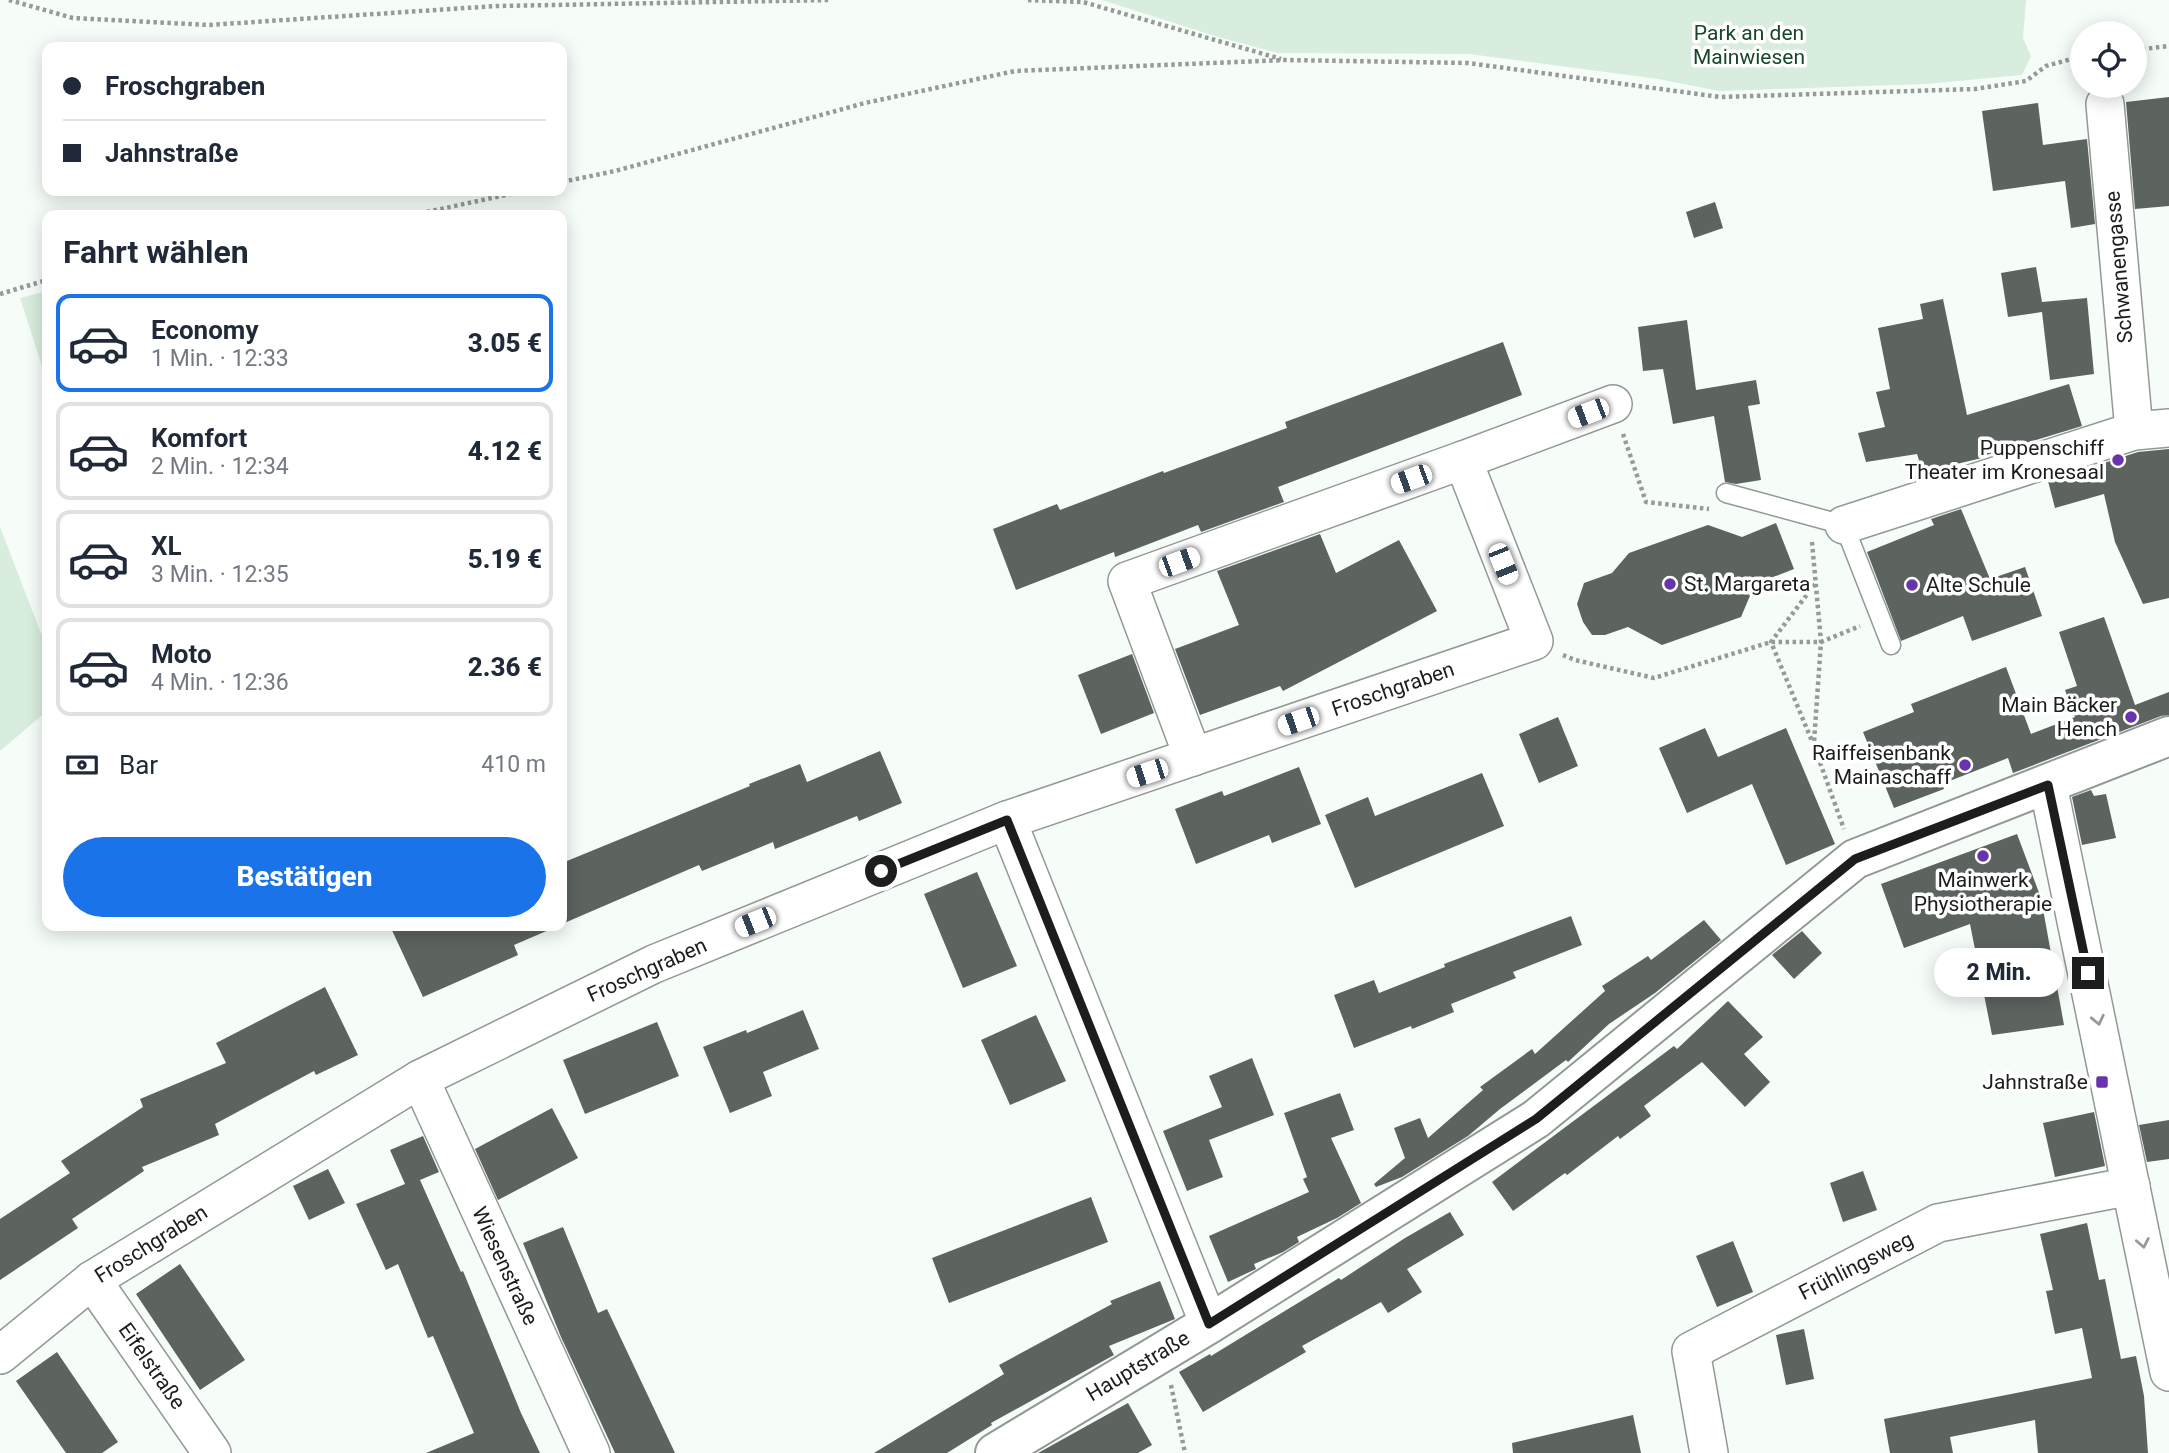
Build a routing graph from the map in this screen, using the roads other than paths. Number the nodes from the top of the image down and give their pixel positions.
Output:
1 (2105, 104) dead end
2 (1613, 404) road end
3 (2151, 429) edge
4 (1463, 460) junction
5 (1726, 493) dead end
6 (1828, 531) junction
7 (1891, 645) dead end
8 (2169, 736) edge
9 (1193, 757) junction
10 (2048, 785) junction
11 (1007, 820) junction
12 (420, 1079) junction
13 (2131, 1186) junction
14 (92, 1280) junction
15 (1209, 1324) junction
16 (0, 1355) edge
17 (2169, 1372) edge
18 (212, 1453) edge
19 (591, 1453) edge
20 (995, 1453) edge
21 (1709, 1453) edge

1 - 3 street, Schwanengasse
2 - 4 street
3 - 6 street
4 - 9 street
4 - 9 street, Froschgraben
5 - 6 lane
6 - 7 lane
8 - 10 street, Hauptstraße
9 - 11 street, Froschgraben
10 -> 13 street
10 - 15 street, Hauptstraße
11 - 12 street, Froschgraben
11 - 15 street
12 - 14 street, Froschgraben
12 - 19 street, Wiesenstraße
13 -> 17 street
13 - 21 street, Frühlingsweg
14 - 16 street, Froschgraben
14 - 18 street, Eifelstraße
15 - 20 street, Hauptstraße

